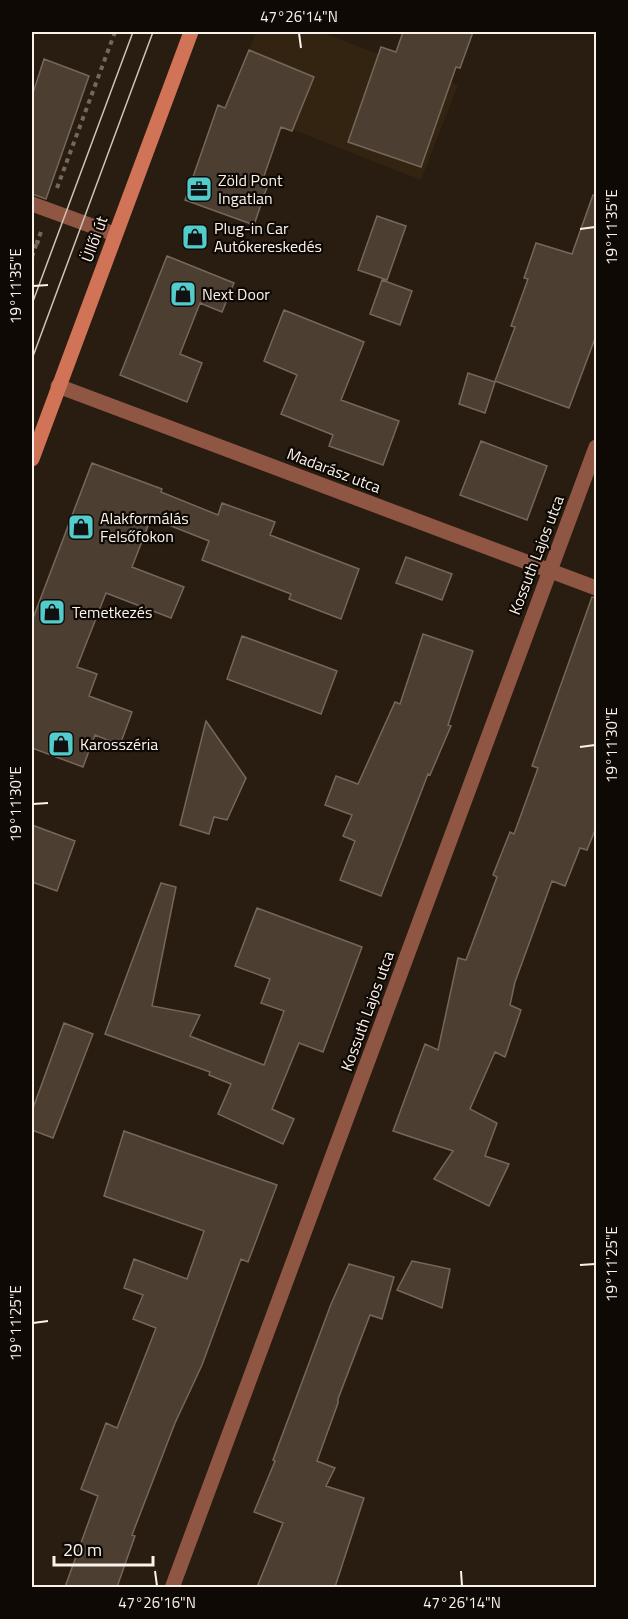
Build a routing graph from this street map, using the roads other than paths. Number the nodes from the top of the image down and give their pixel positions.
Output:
1 (190, 32) edge
2 (32, 204) edge
3 (114, 234) junction
4 (58, 386) junction
5 (597, 447) edge
6 (32, 459) edge
7 (550, 570) junction
8 (597, 588) edge
9 (172, 1587) edge

1 - 3 main road, Üllői út
2 - 3 street
3 - 4 main road, Üllői út
4 - 6 main road, Üllői út
4 - 7 street, Madarász utca
5 - 7 street, Kossuth Lajos utca
7 - 8 street, Madarász utca
7 - 9 street, Kossuth Lajos utca

